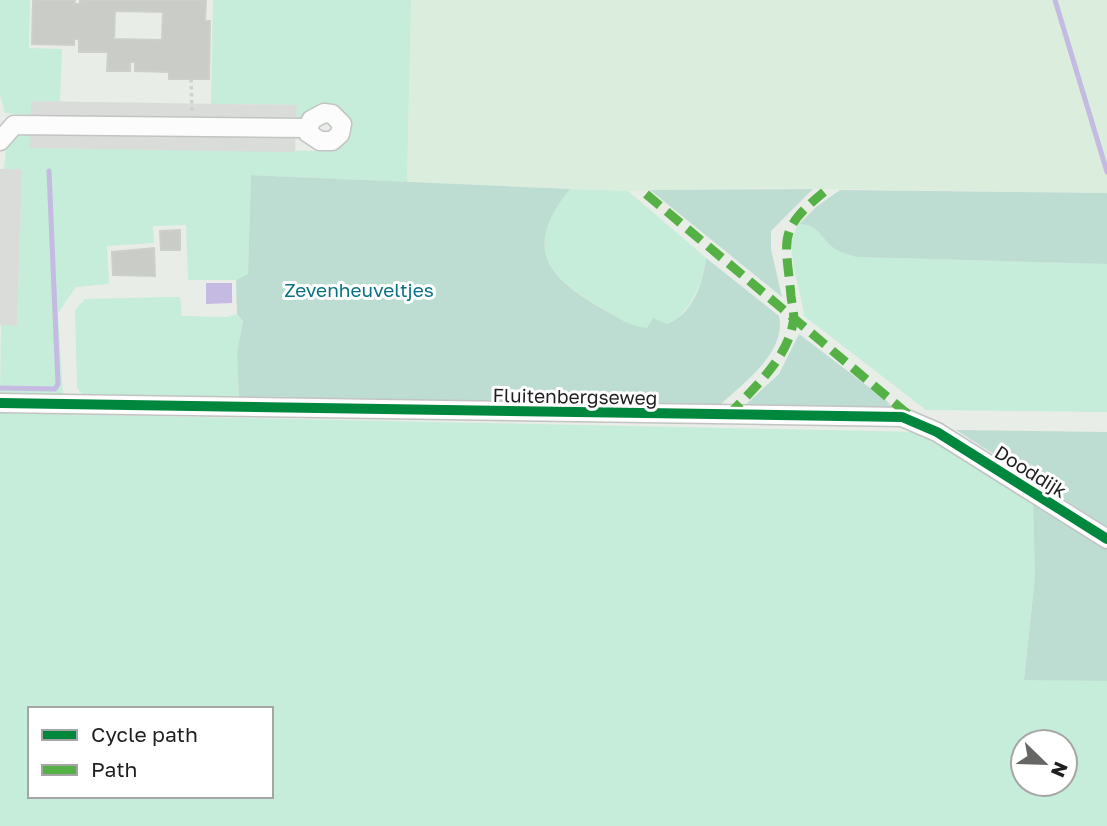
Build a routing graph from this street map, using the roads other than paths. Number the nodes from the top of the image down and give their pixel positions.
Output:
1 (7, 122) edge
2 (307, 128) dead end
3 (0, 141) edge
4 (0, 403) edge
5 (937, 432) joint
6 (1107, 539) edge

1 - 2 street
1 - 3 street
4 - 5 street, Fluitenbergseweg
5 - 6 street, Dooddijk

